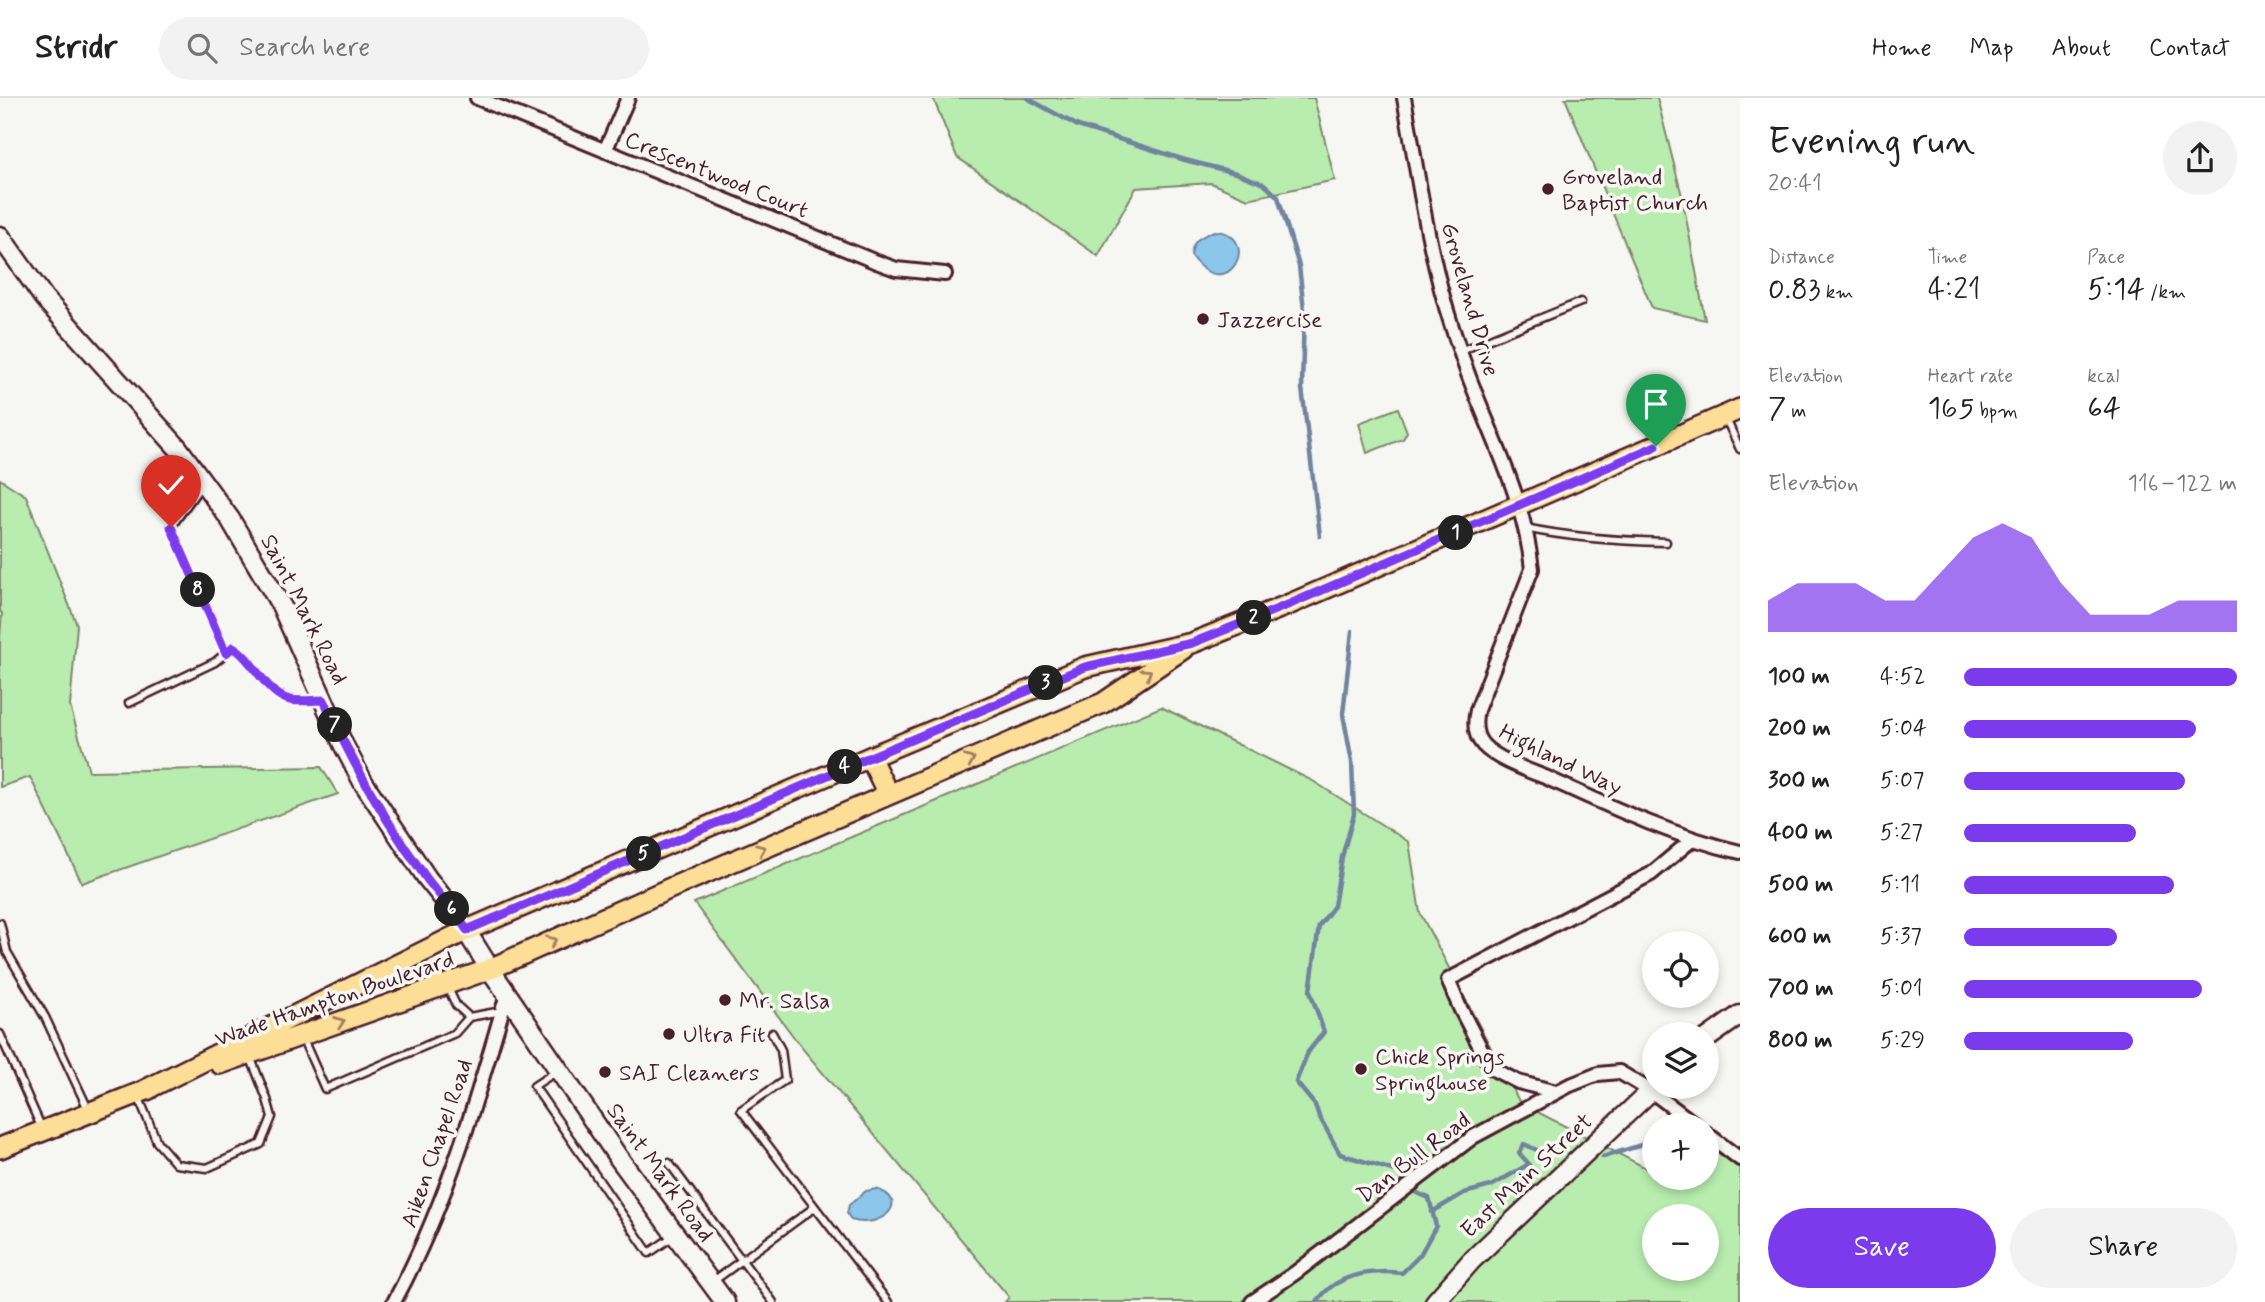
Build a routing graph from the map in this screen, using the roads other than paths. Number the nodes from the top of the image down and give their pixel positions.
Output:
1 (477, 98) edge
2 (628, 98) edge
3 (1404, 98) edge
4 (605, 151) junction
5 (0, 236) edge
6 (945, 274) dead end
7 (1581, 302) dead end
8 (1460, 351) junction
9 (1732, 412) edge
10 (1740, 449) edge
11 (204, 481) junction
12 (1519, 505) junction
13 (1525, 528) junction
14 (1666, 542) dead end
15 (1192, 643) junction
16 (226, 653) junction
17 (324, 700) junction
18 (130, 703) dead end
19 (870, 757) junction
20 (888, 794) junction
21 (1693, 839) junction
22 (1740, 852) edge
23 (0, 923) edge
24 (467, 930) junction
25 (490, 969) junction
26 (446, 984) junction
27 (504, 1003) junction
28 (1740, 1015) edge
29 (469, 1017) junction
30 (1719, 1030) edge
31 (772, 1033) dead end
32 (0, 1034) edge
33 (301, 1035) junction
34 (249, 1054) junction
35 (10, 1056) junction
36 (0, 1060) edge
37 (558, 1069) junction
38 (1642, 1084) edge
39 (1556, 1092) junction
40 (137, 1094) junction
41 (1642, 1099) edge
42 (1665, 1099) edge
43 (89, 1112) junction
44 (1682, 1113) edge
45 (43, 1131) junction
46 (1719, 1143) edge
47 (0, 1148) edge
48 (1740, 1159) edge
49 (669, 1163) dead end
50 (815, 1207) junction
51 (675, 1235) junction
52 (742, 1260) junction
53 (710, 1283) junction
54 (394, 1302) edge
55 (725, 1302) edge
56 (773, 1302) edge
57 (888, 1302) edge
58 (1252, 1302) edge
59 (1435, 1302) edge

1 - 4 street, Crescentwood Court
2 - 4 street
3 - 8 street, Groveland Drive
4 - 6 street, Crescentwood Court
5 - 11 street, Saint Mark Road
7 - 8 lane
8 - 12 street, Groveland Drive
9 - 10 lane
9 - 12 main road, Wade Hampton Boulevard
11 - 16 lane
11 - 17 street, Saint Mark Road
12 - 13 street, Highland Way
12 - 15 main road, Wade Hampton Boulevard
13 - 14 lane
13 - 21 street, Highland Way
15 - 19 main road, Wade Hampton Boulevard
20 -> 15 main road, Wade Hampton Boulevard
16 - 17 lane
16 - 18 lane
17 - 24 street, Saint Mark Road
19 - 20 main road
19 - 24 main road, Wade Hampton Boulevard
25 -> 20 main road, Wade Hampton Boulevard
21 - 22 street, Highland Way
21 - 39 street
23 - 43 lane
24 - 25 street, Saint Mark Road
24 - 40 main road, Wade Hampton Boulevard
25 - 26 main road, Wade Hampton Boulevard
25 - 27 street, Saint Mark Road
26 - 29 lane
33 -> 26 main road, Wade Hampton Boulevard
27 - 29 lane
27 - 37 street, Saint Mark Road
27 - 54 street, Aiken Chapel Road
28 - 30 street
29 - 33 lane
31 - 50 lane
32 - 35 lane
33 - 34 main road, Wade Hampton Boulevard
34 - 40 main road, Wade Hampton Boulevard
34 - 40 lane
35 - 36 lane
35 - 45 lane
37 - 51 street, Saint Mark Road
37 - 51 lane
38 - 39 street, Dan Bull Road
39 - 58 street, Dan Bull Road
40 - 43 main road, Wade Hampton Boulevard
41 - 59 street, East Main Street
42 - 44 street, Dan Bull Road
43 - 45 main road, Wade Hampton Boulevard
45 - 47 main road, Wade Hampton Boulevard
46 - 48 street
49 - 52 lane
50 - 52 lane
50 - 57 lane
51 - 53 street, Saint Mark Road
52 - 53 lane
52 - 56 lane
53 - 55 street, Saint Mark Road

